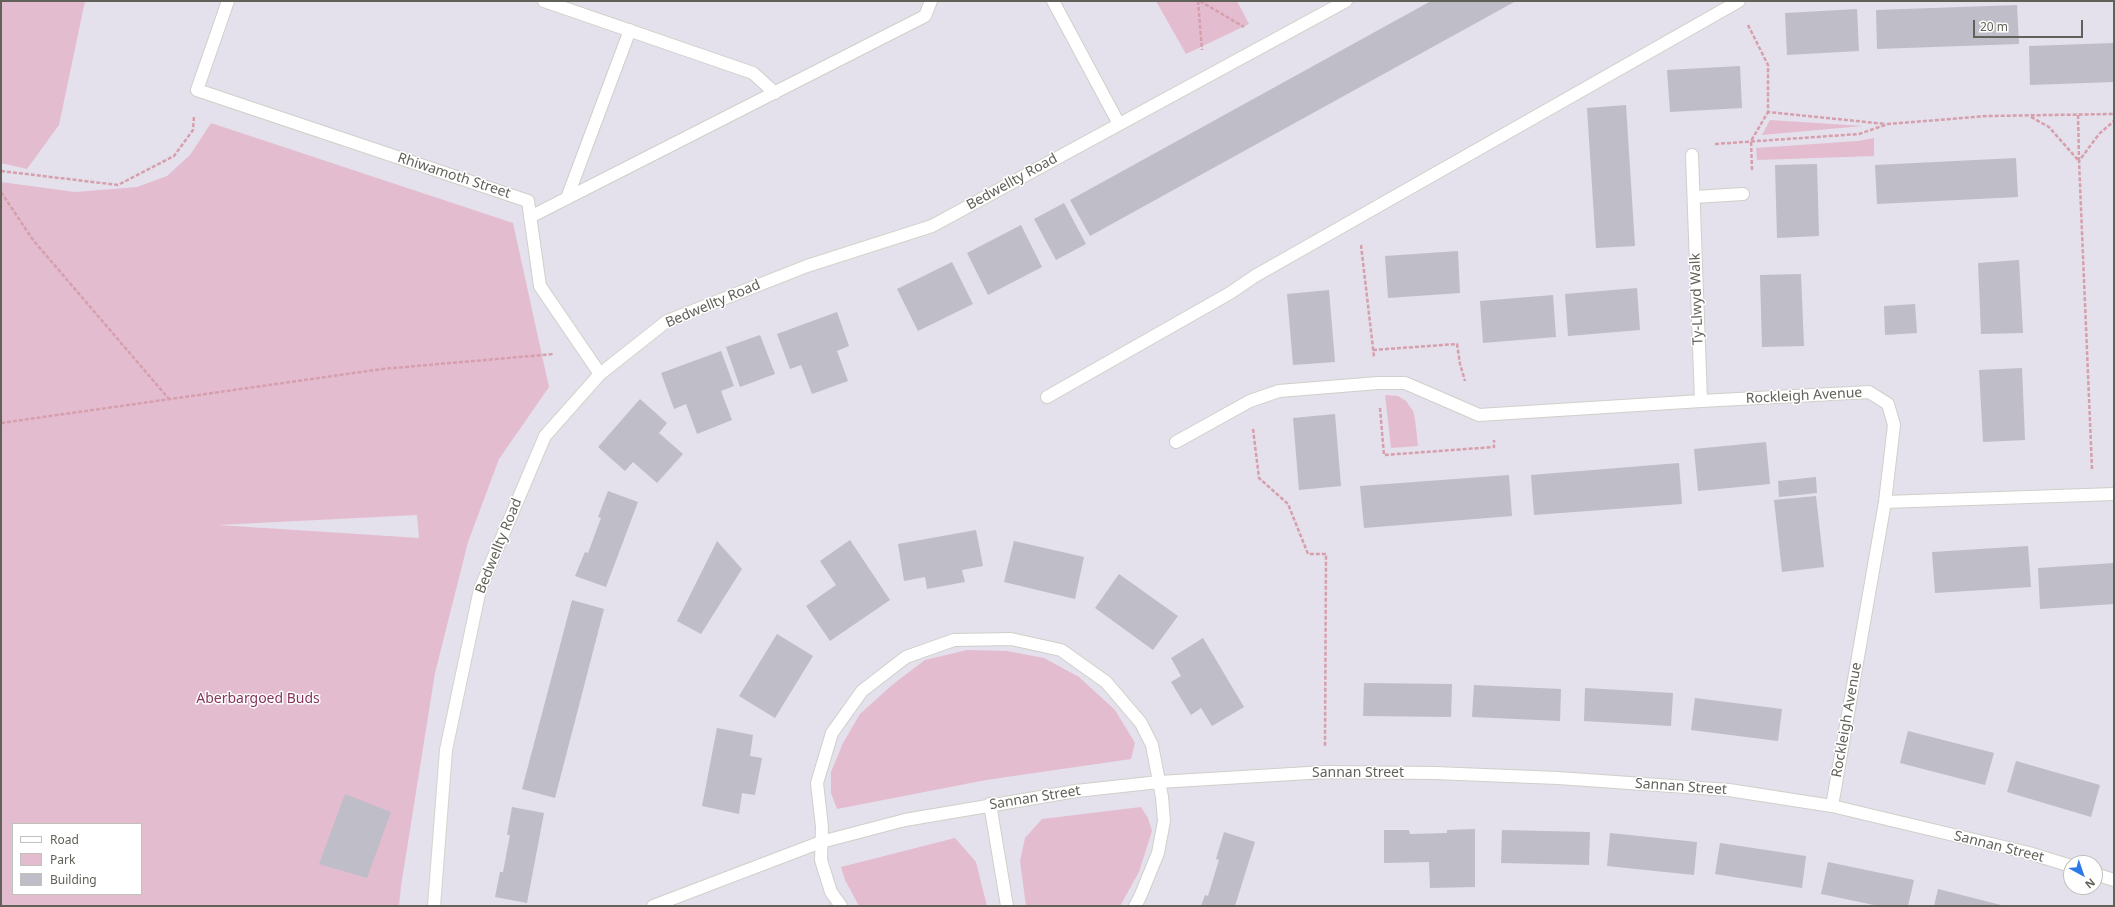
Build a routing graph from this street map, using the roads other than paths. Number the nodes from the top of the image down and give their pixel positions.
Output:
1 (228, 1) edge
2 (544, 1) edge
3 (931, 1) edge
4 (1053, 1) edge
5 (1346, 1) edge
6 (1732, 2) edge
7 (630, 30) junction
8 (774, 93) junction
9 (1119, 124) junction
10 (1692, 155) road end
11 (1743, 194) road end
12 (1694, 197) junction
13 (567, 198) junction
14 (530, 217) junction
15 (600, 374) junction
16 (1047, 397) dead end
17 (1701, 400) junction
18 (1176, 442) dead end
19 (2114, 494) edge
20 (1885, 502) junction
21 (1159, 782) junction
22 (990, 804) junction
23 (1832, 806) junction
24 (821, 842) junction
25 (2063, 864) edge
26 (2103, 877) edge
27 (2114, 880) edge
28 (434, 906) edge
29 (653, 906) edge
30 (841, 906) edge
31 (1008, 906) edge
32 (1135, 906) edge

1 - 14 street, Rhiwamoth Street
2 - 7 street
3 - 8 street
4 - 9 street
5 - 9 street, Bedwellty Road
6 - 16 street
7 - 8 street
7 - 13 street
8 - 13 street
9 - 15 street, Bedwellty Road
10 - 12 street, Ty-Llwyd Walk
11 - 12 street
12 - 17 street, Ty-Llwyd Walk
13 - 14 street
14 - 15 street, Rhiwamoth Street
15 - 28 street, Bedwellty Road
17 - 18 street, Rockleigh Avenue
17 - 20 street, Rockleigh Avenue
19 - 20 street
20 - 23 street, Rockleigh Avenue
21 - 22 street, Sannan Street
21 - 23 street, Sannan Street
21 - 24 street
21 - 32 street
22 - 24 street, Sannan Street
22 - 31 street
23 - 25 street, Sannan Street
24 - 29 street, Sannan Street
24 - 30 street
26 - 27 street

